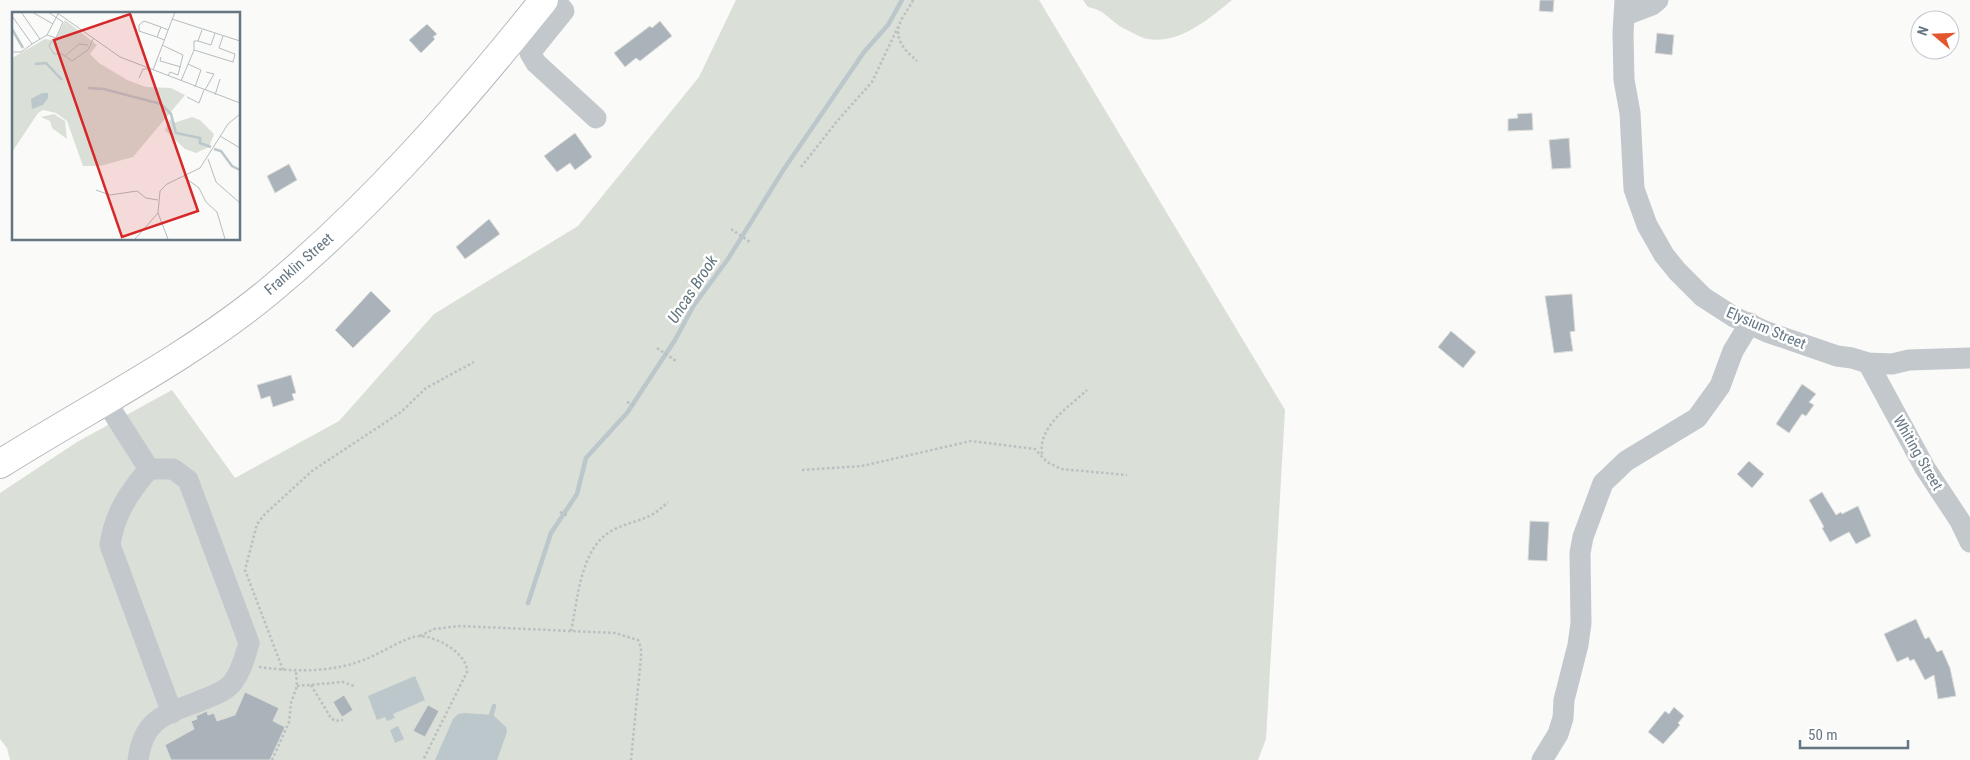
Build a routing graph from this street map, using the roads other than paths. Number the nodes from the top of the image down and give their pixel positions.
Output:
1 (544, 0) edge
2 (555, 0) edge
3 (1658, 0) edge
4 (1626, 7) edge
5 (596, 118) dead end
6 (1750, 323) junction
7 (1970, 358) edge
8 (1868, 363) junction
9 (105, 400) junction
10 (0, 464) edge
11 (148, 469) junction
12 (1970, 542) edge
13 (172, 713) junction
14 (138, 760) edge
15 (1542, 760) edge

1 - 9 main road, Franklin Street
2 - 5 street
3 - 4 street
4 - 6 street, Elysium Street
6 - 8 street, Elysium Street
6 - 15 street
7 - 8 street, Elysium Street
8 - 12 street, Whiting Street
9 - 10 main road, Franklin Street
9 - 11 street
11 - 13 street
11 - 13 street
13 - 14 street

